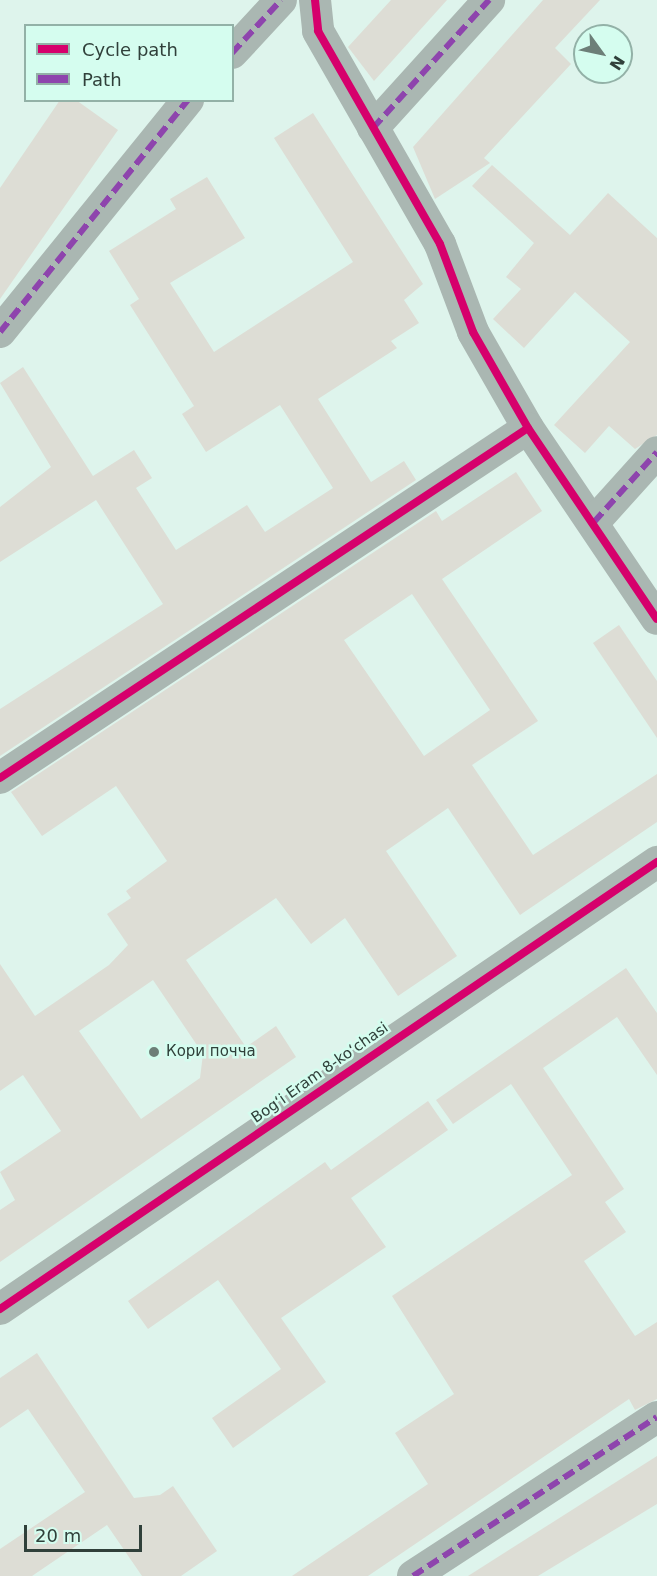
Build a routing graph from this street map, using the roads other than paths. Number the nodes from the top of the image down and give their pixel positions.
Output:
1 (281, 0) edge
2 (315, 0) edge
3 (489, 0) edge
4 (234, 51) edge
5 (186, 102) edge
6 (373, 128) junction
7 (0, 332) edge
8 (528, 428) junction
9 (657, 452) edge
10 (594, 522) junction
11 (657, 619) edge
12 (0, 778) edge
13 (657, 862) edge
14 (0, 1309) edge
15 (657, 1417) edge
16 (413, 1576) edge

1 - 4 street
2 - 6 street
3 - 6 street
5 - 7 street
6 - 8 street
8 - 10 street
8 - 12 street
9 - 10 street
10 - 11 street
13 - 14 street, Bogʻi Eram 8-koʻchasi
15 - 16 street

